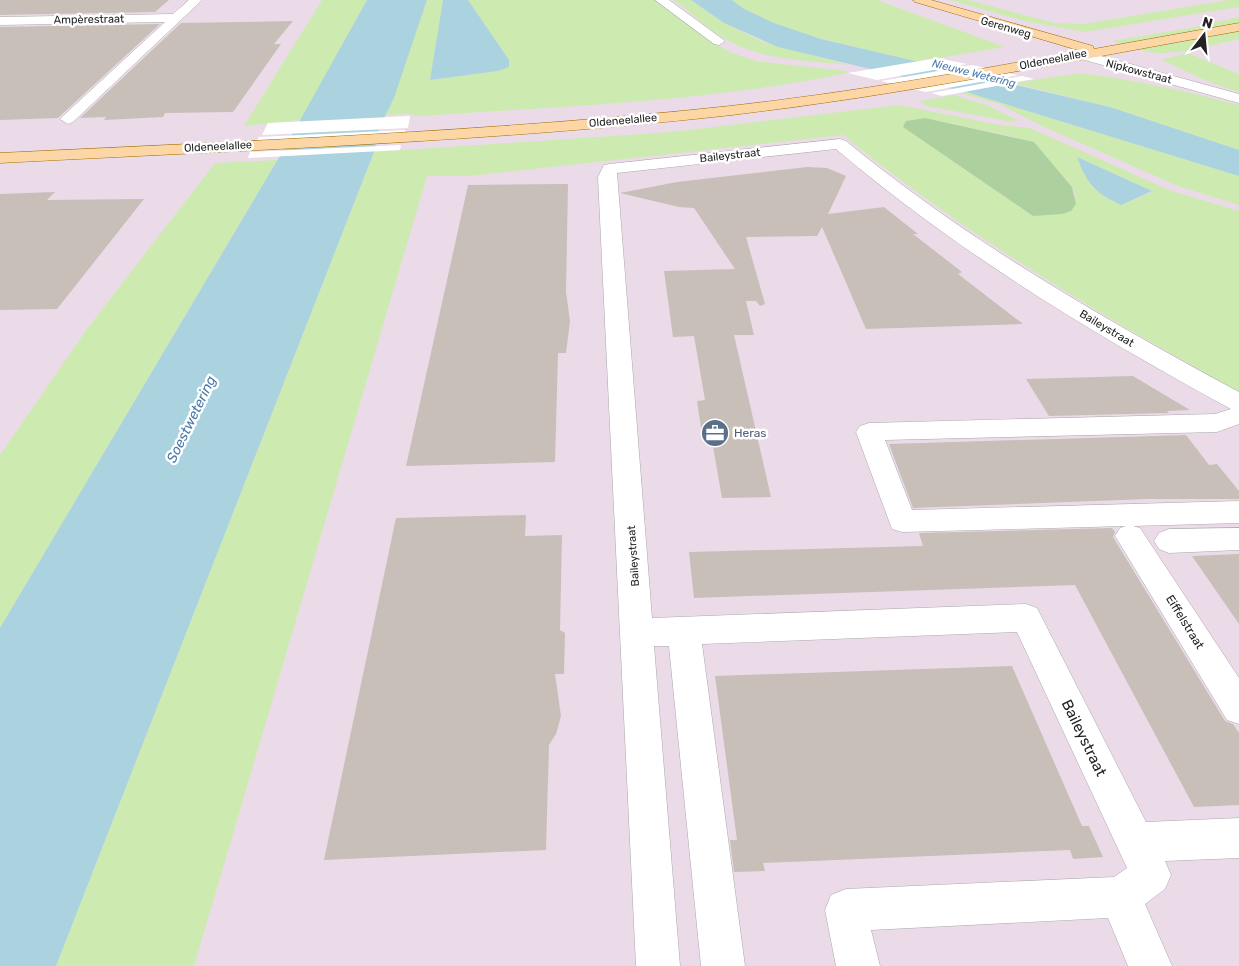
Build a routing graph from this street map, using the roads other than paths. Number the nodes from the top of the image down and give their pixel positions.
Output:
1 (196, 0) edge
2 (662, 0) edge
3 (906, 0) edge
4 (919, 0) edge
5 (177, 18) junction
6 (0, 20) edge
7 (1239, 26) edge
8 (1095, 36) dead end
9 (718, 41) dead end
10 (1060, 42) junction
11 (1046, 44) junction
12 (1028, 48) dead end
13 (1095, 51) junction
14 (1079, 54) junction
15 (1199, 87) junction
16 (1239, 99) edge
17 (68, 119) dead end
18 (0, 158) edge
19 (1239, 403) edge
20 (1239, 415) edge
21 (1239, 512) edge
22 (1130, 536) dead end
23 (1239, 539) edge
24 (1169, 541) dead end
25 (684, 632) junction
26 (637, 633) junction
27 (1239, 708) edge
28 (1239, 838) edge
29 (1135, 842) junction
30 (1120, 897) junction
31 (658, 966) edge
32 (723, 966) edge
33 (858, 966) edge
34 (1150, 966) edge

1 - 5 street
2 - 9 street
3 - 11 main road, Gerenweg
4 - 10 main road, Gerenweg
5 - 6 street, Ampèrestraat
5 - 17 street
7 - 13 main road, Oldeneelallee
8 - 10 main road, Oldeneelallee
10 - 11 main road, Oldeneelallee
10 - 13 main road, Gerenweg
11 - 12 main road, Oldeneelallee
11 - 14 main road, Gerenweg
13 - 14 main road, Oldeneelallee
13 - 15 street, Nipkowstraat
14 - 15 street, Nipkowstraat
14 - 18 main road, Oldeneelallee
15 - 16 street, Nipkowstraat
19 - 26 street, Baileystraat
20 - 21 street
22 - 27 street, Eiffelstraat
23 - 24 street
25 - 26 street, Baileystraat
25 - 29 street, Baileystraat
25 - 32 street
26 - 31 street, Baileystraat
28 - 29 street
29 - 30 street, Baileystraat
30 - 33 street
30 - 34 street

